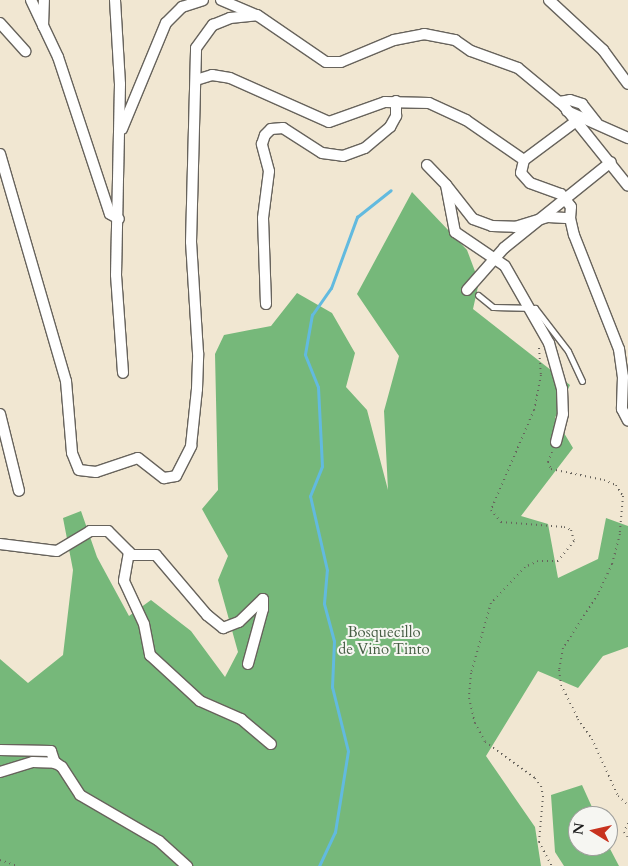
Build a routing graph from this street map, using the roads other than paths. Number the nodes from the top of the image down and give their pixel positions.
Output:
1 (31, 0) edge
2 (44, 0) edge
3 (115, 0) edge
4 (203, 0) edge
5 (221, 0) edge
6 (549, 0) edge
7 (257, 16) junction
8 (0, 23) edge
9 (43, 26) junction
10 (25, 51) dead end
11 (196, 80) junction
12 (628, 84) edge
13 (628, 90) edge
14 (628, 96) edge
15 (396, 101) junction
16 (560, 102) junction
17 (568, 111) junction
18 (575, 122) junction
19 (598, 124) junction
20 (119, 132) junction
21 (628, 138) edge
22 (0, 154) edge
23 (524, 160) junction
24 (610, 162) junction
25 (427, 165) dead end
26 (446, 185) junction
27 (628, 186) edge
28 (565, 199) junction
29 (570, 218) junction
30 (118, 220) junction
31 (539, 220) junction
32 (495, 258) junction
33 (467, 290) dead end
34 (478, 295) dead end
35 (266, 304) dead end
36 (527, 306) junction
37 (123, 373) dead end
38 (582, 381) dead end
39 (0, 414) edge
40 (628, 421) edge
41 (556, 442) road end
42 (18, 491) dead end
43 (0, 544) edge
44 (129, 552) junction
45 (248, 664) dead end
46 (271, 744) dead end
47 (0, 750) edge
48 (55, 763) junction
49 (0, 772) edge
50 (187, 866) edge

1 - 9 street
2 - 9 street
3 - 20 street
4 - 20 street
5 - 7 street
6 - 12 street
7 - 11 street
7 - 16 street
8 - 10 street
9 - 30 street
11 - 15 street
11 - 22 street
13 - 14 street
15 - 23 street
15 - 35 street
16 - 17 street
16 - 19 street
17 - 18 street
17 - 19 street
18 - 23 street
18 - 24 street
19 - 21 street
20 - 30 street
23 - 28 street
24 - 27 street
24 - 28 street
25 - 26 street
26 - 31 street
26 - 32 street
28 - 29 street
28 - 31 street
29 - 31 street
29 - 40 street
30 - 37 street
31 - 32 street
32 - 33 street
32 - 36 street
34 - 36 lane
36 - 38 lane
36 - 41 street
39 - 42 street
43 - 44 street
44 - 45 street
44 - 46 street
47 - 48 street
48 - 49 street
48 - 50 street

